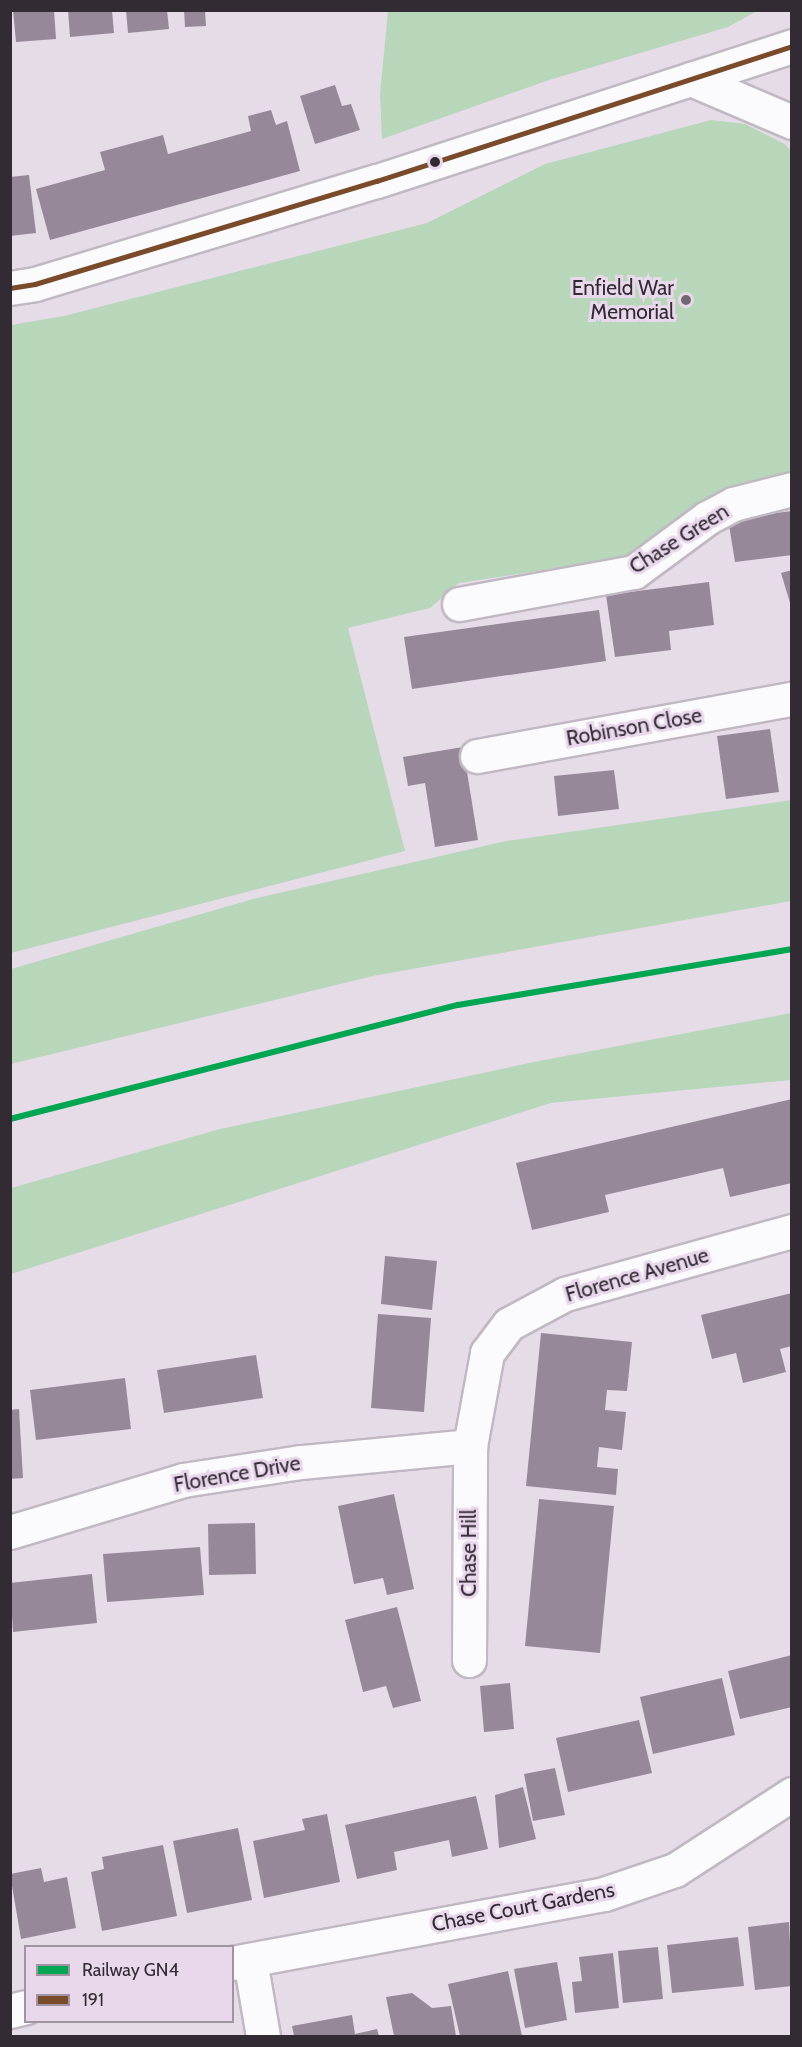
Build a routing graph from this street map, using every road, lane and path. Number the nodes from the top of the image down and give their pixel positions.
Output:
1 (792, 46) edge
2 (691, 79) junction
3 (792, 122) edge
4 (10, 288) edge
5 (792, 489) edge
6 (459, 604) dead end
7 (792, 699) edge
8 (477, 756) dead end
9 (792, 1231) edge
10 (470, 1446) junction
11 (10, 1532) edge
12 (469, 1660) dead end
13 (792, 1794) edge
14 (241, 1962) edge
15 (263, 2037) edge

1 - 2 street
2 - 3 street
2 - 4 street
5 - 6 street, Chase Green
7 - 8 street, Robinson Close
9 - 10 street, Florence Avenue
10 - 11 street, Florence Drive
10 - 12 street, Chase Hill
13 - 14 street, Chase Court Gardens
14 - 15 street

